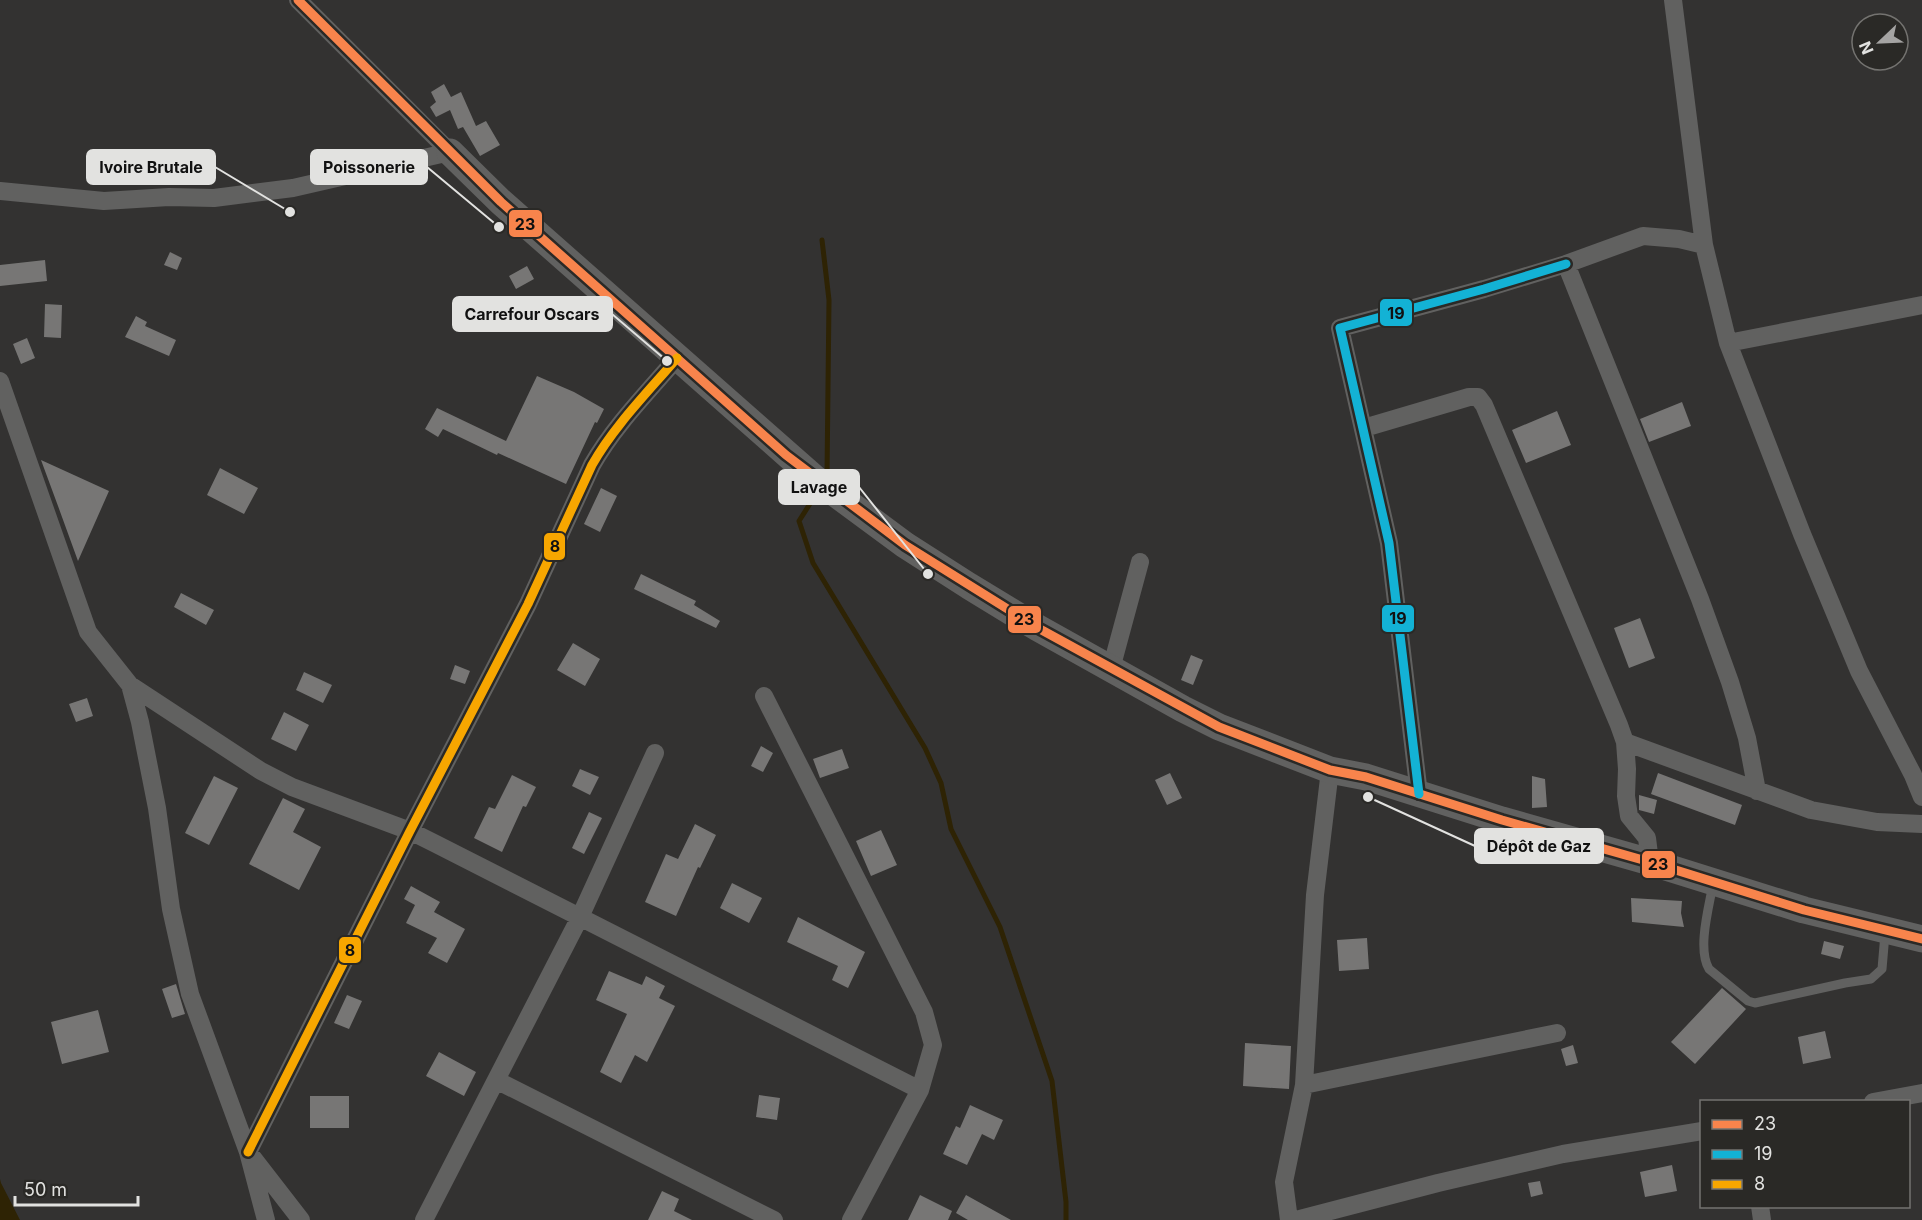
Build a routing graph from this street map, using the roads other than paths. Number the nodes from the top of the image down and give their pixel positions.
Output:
1 (298, 0) edge
2 (1673, 0) edge
3 (450, 152) junction
4 (0, 191) edge
5 (1704, 245) junction
6 (1566, 264) junction
7 (1922, 305) edge
8 (1728, 343) junction
9 (677, 358) junction
10 (0, 381) edge
11 (1364, 428) junction
12 (1140, 562) dead end
13 (1111, 669) junction
14 (130, 685) junction
15 (764, 696) dead end
16 (1625, 742) junction
17 (655, 753) dead end
18 (1330, 770) junction
19 (1756, 791) junction
20 (1419, 794) junction
21 (1922, 798) edge
22 (1922, 825) edge
23 (410, 831) junction
24 (1650, 862) junction
25 (1713, 881) junction
26 (580, 917) junction
27 (1885, 931) junction
28 (1922, 939) edge
29 (1557, 1034) dead end
30 (496, 1080) junction
31 (1304, 1085) junction
32 (921, 1090) junction
33 (1922, 1093) edge
34 (1879, 1100) edge
35 (1700, 1131) edge
36 (248, 1152) junction
37 (266, 1220) edge
38 (301, 1220) edge
39 (424, 1220) edge
40 (774, 1220) edge
41 (851, 1220) edge
42 (1289, 1220) edge
43 (1296, 1220) edge

1 - 3 street
2 - 5 street
3 - 4 street
3 - 9 street
5 - 6 street
5 - 8 street
6 - 11 street
6 - 19 street
7 - 8 street
8 - 21 street
9 - 13 street
9 - 23 street
10 - 14 street
11 - 16 street
11 - 20 street
12 - 13 street
13 - 18 street
14 - 23 street
14 - 36 street
15 - 32 street
16 - 19 street
16 - 24 street
17 - 26 street
18 - 20 street
18 - 31 street
19 - 22 street
20 - 24 street
23 - 26 street
23 - 36 street
24 - 25 street
25 - 27 street
25 - 27 lane
26 - 30 street
26 - 32 street
27 - 28 street
29 - 31 street
30 - 39 street
30 - 40 street
31 - 42 street
32 - 41 street
33 - 34 street
35 - 43 street
36 - 37 street
36 - 38 street

